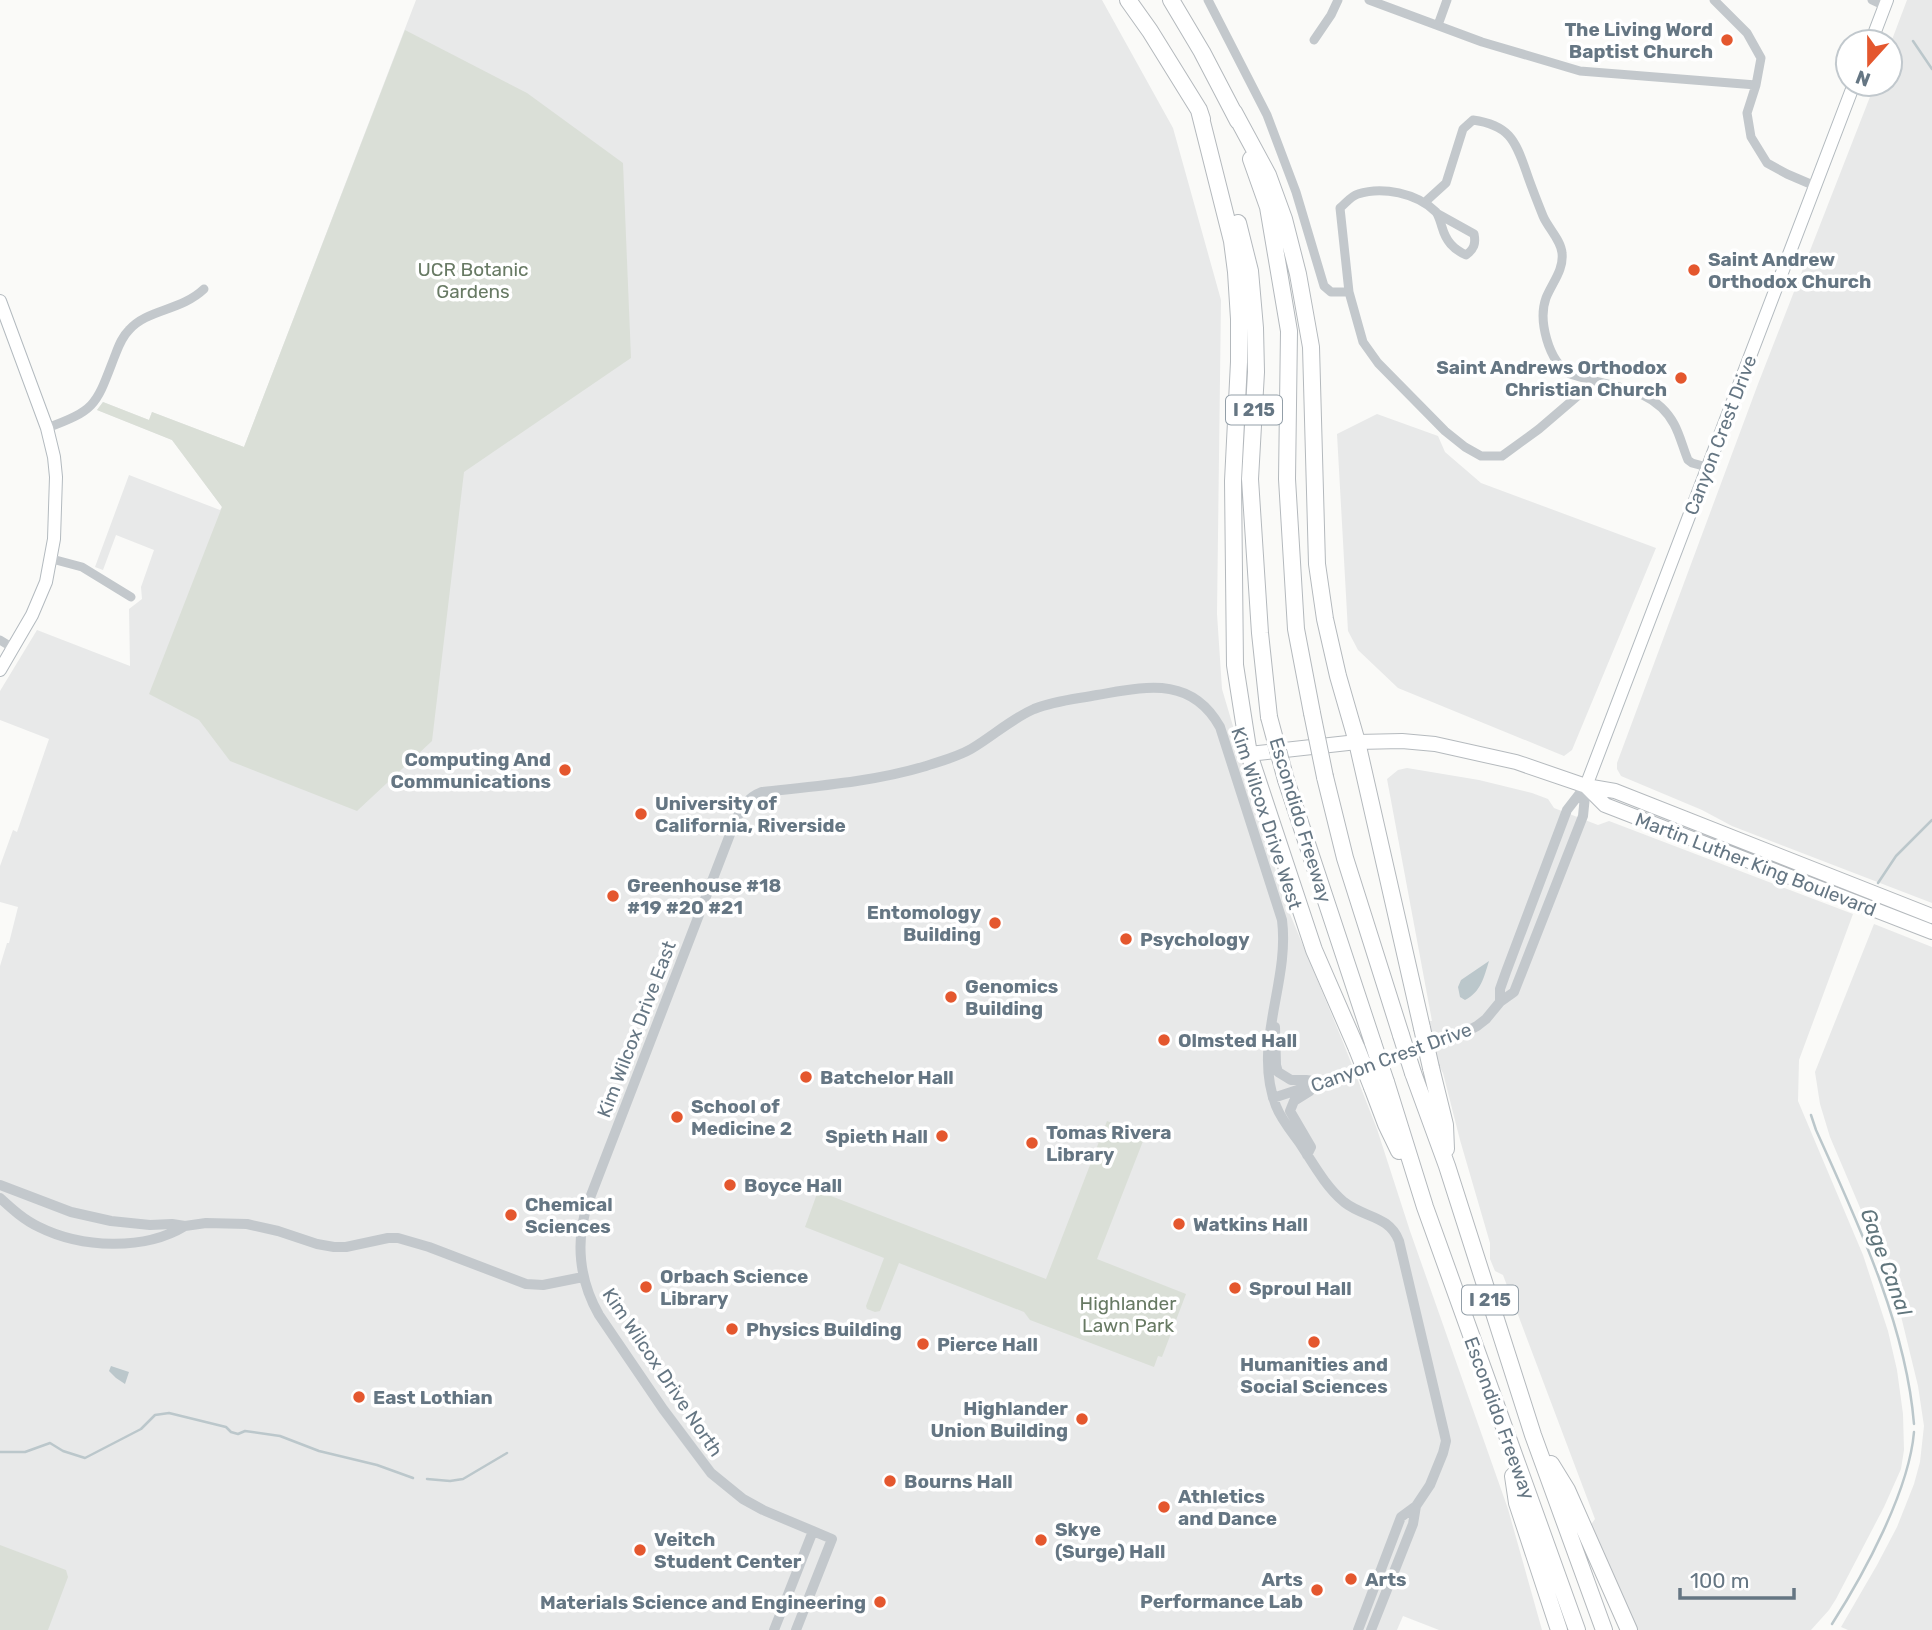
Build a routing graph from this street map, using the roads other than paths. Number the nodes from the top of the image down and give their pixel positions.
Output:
1 (1128, 0) edge
2 (1171, 0) edge
3 (1209, 0) edge
4 (1338, 0) edge
5 (1369, 0) edge
6 (1447, 0) edge
7 (1714, 0) edge
8 (1872, 0) edge
9 (1886, 3) edge
10 (1438, 25) junction
11 (1876, 28) edge
12 (1314, 40) dead end
13 (1756, 85) junction
14 (1849, 98) edge
15 (1199, 110) junction
16 (1234, 112) junction
17 (1815, 186) junction
18 (1424, 203) junction
19 (1438, 214) junction
20 (204, 289) dead end
21 (1349, 292) junction
22 (0, 302) edge
23 (1592, 380) junction
24 (47, 428) junction
25 (1707, 467) junction
26 (51, 559) junction
27 (131, 597) dead end
28 (0, 640) edge
29 (13, 648) junction
30 (0, 670) edge
31 (1357, 742) junction
32 (1250, 754) junction
33 (1586, 786) junction
34 (748, 799) joint
35 (1932, 916) edge
36 (1932, 932) edge
37 (1500, 1002) junction
38 (1274, 1007) junction
39 (1324, 1082) junction
40 (1379, 1085) junction
41 (1273, 1098) junction
42 (1307, 1155) junction
43 (1447, 1166) junction
44 (0, 1185) edge
45 (0, 1198) edge
46 (185, 1226) junction
47 (583, 1277) junction
48 (1533, 1435) junction
49 (1508, 1442) junction
50 (1416, 1506) junction
51 (813, 1531) junction
52 (774, 1630) edge
53 (796, 1630) edge
54 (1357, 1630) edge
55 (1371, 1630) edge
56 (1559, 1630) edge
57 (1577, 1630) edge
58 (1604, 1630) edge
59 (1629, 1630) edge

1 - 15 highway, Escondido Freeway / I 215
2 - 16 highway, Escondido Freeway / I 215
3 - 21 street
4 - 12 street
5 - 10 street
6 - 10 street
7 - 13 street
8 - 9 street
9 - 11 main road
10 - 13 street
13 - 17 street
14 - 17 main road, Canyon Crest Drive
15 - 32 highway
15 - 40 highway, Escondido Freeway / I 215, bridge
16 - 31 highway
16 - 43 highway, Escondido Freeway / I 215, bridge
17 - 25 main road, Canyon Crest Drive
18 - 19 street
18 - 21 street
18 - 23 street
19 - 19 street
20 - 24 street
21 - 23 street
22 - 24 main road
23 - 25 street
24 - 26 main road
25 - 33 main road, Canyon Crest Drive
26 - 27 street
26 - 29 main road
28 - 29 street
29 - 30 main road
31 - 32 main road, Martin Luther King Boulevard
31 - 33 main road, Martin Luther King Boulevard
31 - 43 highway, bridge
32 - 40 highway, bridge
33 - 35 main road, Martin Luther King Boulevard
33 - 36 main road, Martin Luther King Boulevard
33 - 37 street, Canyon Crest Drive
33 - 37 street, Canyon Crest Drive
34 - 38 street, Kim Wilcox Drive West
34 - 47 street, Kim Wilcox Drive East
37 - 39 street, Canyon Crest Drive
38 - 39 street
38 - 41 street, Kim Wilcox Drive West
39 - 41 street, Canyon Crest Drive
39 - 42 street
40 - 49 highway, Escondido Freeway / I 215
41 - 42 street, Kim Wilcox Drive West
42 - 50 street, Kim Wilcox Drive West
43 - 48 highway, Escondido Freeway / I 215
44 - 46 street
45 - 46 street
46 - 47 street
47 - 51 street, Kim Wilcox Drive North
48 - 58 highway, Escondido Freeway / I 215
48 - 59 highway
49 - 56 highway
49 - 57 highway, Escondido Freeway / I 215
50 - 54 street, Kim Wilcox Drive West
50 - 55 street, Kim Wilcox Drive West
51 - 52 street
51 - 53 street, Kim Wilcox Drive North

